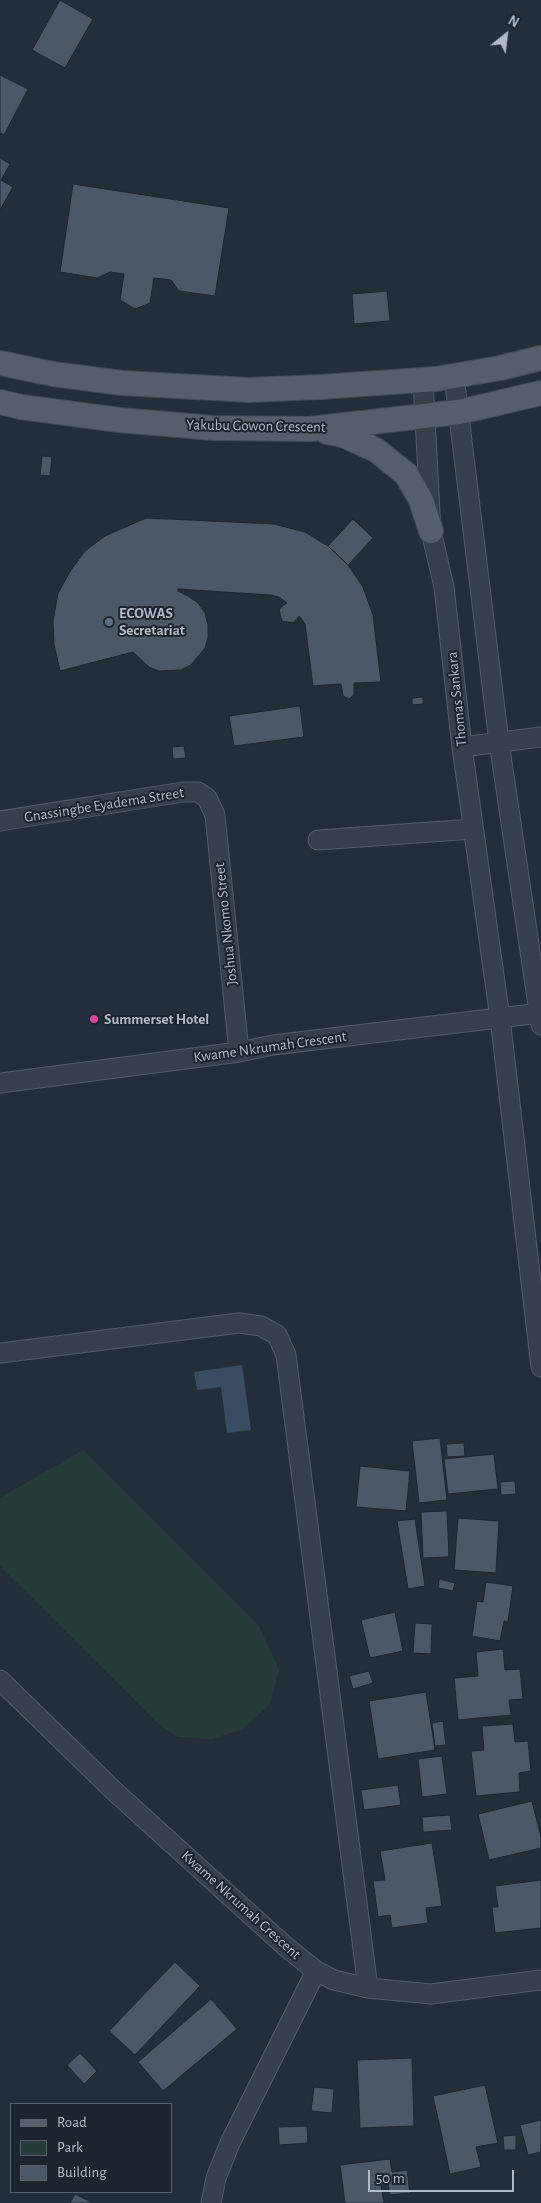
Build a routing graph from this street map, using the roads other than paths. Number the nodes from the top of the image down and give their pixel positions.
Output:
1 (541, 358) edge
2 (0, 364) edge
3 (454, 376) junction
4 (423, 380) junction
5 (541, 393) edge
6 (0, 402) edge
7 (459, 412) junction
8 (425, 418) junction
9 (310, 429) junction
10 (431, 530) junction
11 (541, 737) edge
12 (499, 742) junction
13 (462, 746) junction
14 (207, 798) joint
15 (0, 821) edge
16 (473, 829) junction
17 (318, 840) dead end
18 (541, 1017) edge
19 (500, 1018) junction
20 (239, 1052) junction
21 (0, 1084) edge
22 (539, 1335) edge
23 (0, 1353) edge
24 (541, 1367) edge
25 (0, 1680) edge
26 (316, 1971) junction
27 (541, 1980) edge
28 (368, 1988) junction
29 (211, 2203) edge

1 - 3 main road
2 - 4 main road
3 - 4 main road
3 - 7 street
4 - 8 street, Thomas Sankara
5 - 7 main road, Yakubu Gowon Crescent
6 - 9 main road, Yakubu Gowon Crescent
7 - 8 main road, Yakubu Gowon Crescent
7 - 12 street
8 - 9 main road, Yakubu Gowon Crescent
8 - 10 street, Thomas Sankara
9 - 10 main road
10 - 13 street, Thomas Sankara
11 - 12 street
12 - 13 street
12 - 18 street
13 - 16 street, Thomas Sankara
14 - 15 street, Gnassingbe Eyadema Street
14 - 20 street, Joshua Nkomo Street
16 - 17 street
16 - 19 street, Thomas Sankara
18 - 19 street, Kwame Nkrumah Crescent
19 - 20 street, Kwame Nkrumah Crescent
19 - 22 street, Thomas Sankara
20 - 21 street, Kwame Nkrumah Crescent
22 - 24 street, Thomas Sankara
23 - 28 street
25 - 26 street, Kwame Nkrumah Crescent
26 - 28 street, Kwame Nkrumah Crescent
26 - 29 street
27 - 28 street, Kwame Nkrumah Crescent

